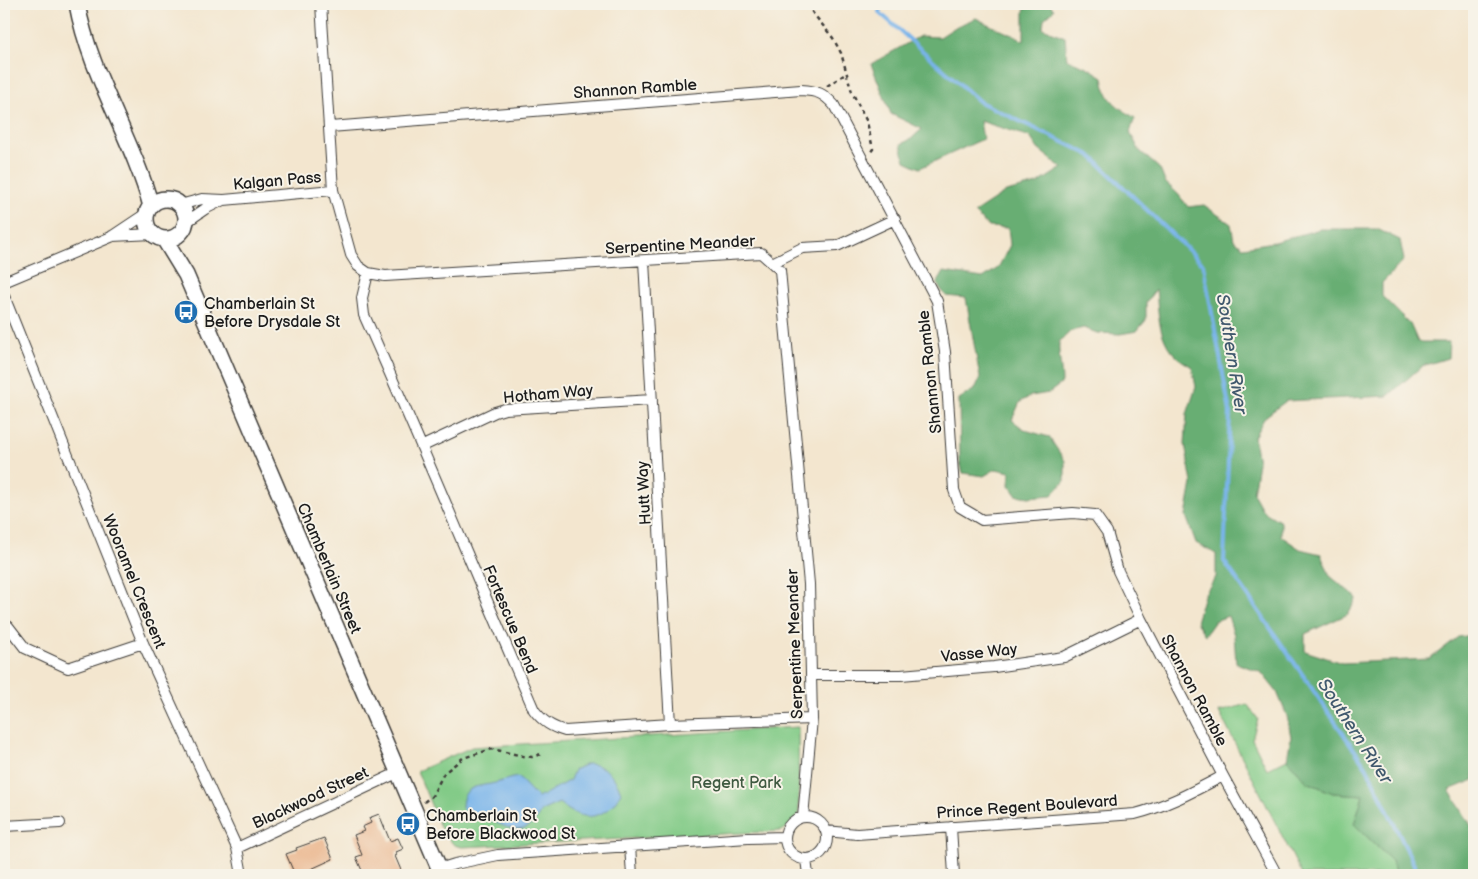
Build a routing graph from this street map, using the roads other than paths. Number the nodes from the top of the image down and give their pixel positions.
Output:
1 (77, 4) edge
2 (321, 4) edge
3 (330, 127) junction
4 (138, 164) junction
5 (333, 190) junction
6 (224, 200) junction
7 (173, 202) junction
8 (149, 209) junction
9 (895, 219) junction
10 (170, 233) junction
11 (111, 236) junction
12 (644, 261) junction
13 (772, 263) junction
14 (368, 273) junction
15 (4, 282) edge
16 (4, 296) edge
17 (652, 400) junction
18 (422, 446) junction
19 (1141, 619) junction
20 (8, 626) dead end
21 (143, 643) junction
22 (811, 675) junction
23 (812, 719) junction
24 (670, 724) junction
25 (397, 773) junction
26 (1223, 776) junction
27 (803, 817) junction
28 (60, 822) dead end
29 (4, 826) edge
30 (950, 827) junction
31 (826, 830) junction
32 (785, 837) junction
33 (630, 846) junction
34 (237, 848) junction
35 (806, 859) junction
36 (440, 872) edge
37 (242, 875) edge
38 (632, 875) edge
39 (808, 875) edge
40 (954, 875) edge
41 (1277, 875) edge

1 - 4 main road, Chamberlain Street
2 - 3 street
3 - 5 street
3 - 9 street, Shannon Ramble
4 - 7 main road, Chamberlain Street
4 - 8 main road, Chamberlain Street
5 - 6 street, Kalgan Pass
5 - 14 street
6 - 7 street, Kalgan Pass
6 - 10 street, Kalgan Pass
7 - 8 main road
7 - 10 main road, Chamberlain Street
8 - 10 main road, Chamberlain Street
8 - 11 street
9 - 13 street
9 - 19 street, Shannon Ramble
10 - 11 street
10 - 25 main road, Chamberlain Street
11 - 15 street
12 - 13 street, Serpentine Meander
12 - 14 street, Serpentine Meander
12 - 17 street, Hutt Way
13 - 22 street, Serpentine Meander
14 - 18 street, Fortescue Bend
16 - 21 street, Wooramel Crescent
17 - 18 street, Hotham Way
17 - 24 street, Hutt Way
18 - 24 street, Fortescue Bend
19 - 22 street, Vasse Way
19 - 26 street, Shannon Ramble
20 - 21 street
21 - 34 street, Wooramel Crescent
22 - 23 street, Serpentine Meander
23 - 24 street, Fortescue Bend
23 - 27 street, Serpentine Meander
25 - 34 street, Blackwood Street
25 - 36 main road, Chamberlain Street
26 - 30 street, Prince Regent Boulevard
26 - 41 street, Shannon Ramble
27 - 31 street
27 - 32 street
28 - 29 street
30 - 31 street, Prince Regent Boulevard
30 - 40 street
31 - 35 street
32 - 33 street
32 - 35 street
33 - 36 street
33 - 38 street
34 - 37 street, Wooramel Crescent
35 - 39 street

